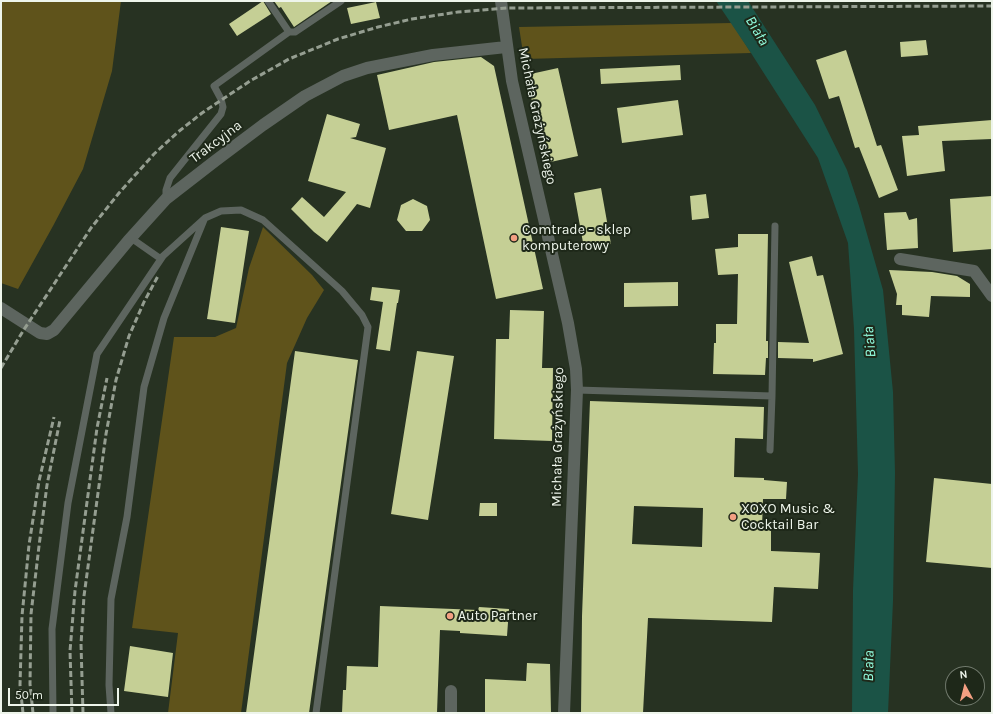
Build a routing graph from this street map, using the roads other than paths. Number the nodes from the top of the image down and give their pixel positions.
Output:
1 (268, 1) edge
2 (341, 1) edge
3 (501, 1) edge
4 (289, 32) junction
5 (506, 47) junction
6 (166, 199) junction
7 (205, 218) junction
8 (775, 226) dead end
9 (131, 238) junction
10 (161, 259) junction
11 (900, 260) dead end
12 (992, 296) edge
13 (1, 308) edge
14 (577, 390) junction
15 (772, 396) junction
16 (770, 450) dead end
17 (452, 691) dead end
18 (53, 713) edge
19 (111, 713) edge
20 (316, 713) edge
21 (451, 713) edge
22 (564, 713) edge

1 - 4 lane
2 - 4 lane
3 - 5 street, Michała Grażyńskiego
4 - 6 lane
5 - 6 street, Trakcyjna
5 - 14 street, Michała Grażyńskiego
6 - 9 street, Trakcyjna
7 - 10 lane
7 - 19 lane
7 - 20 lane
8 - 15 lane
9 - 10 lane
9 - 13 street, Trakcyjna
10 - 18 lane
11 - 12 street
14 - 15 lane
14 - 22 street, Michała Grażyńskiego
15 - 16 lane
17 - 21 street

